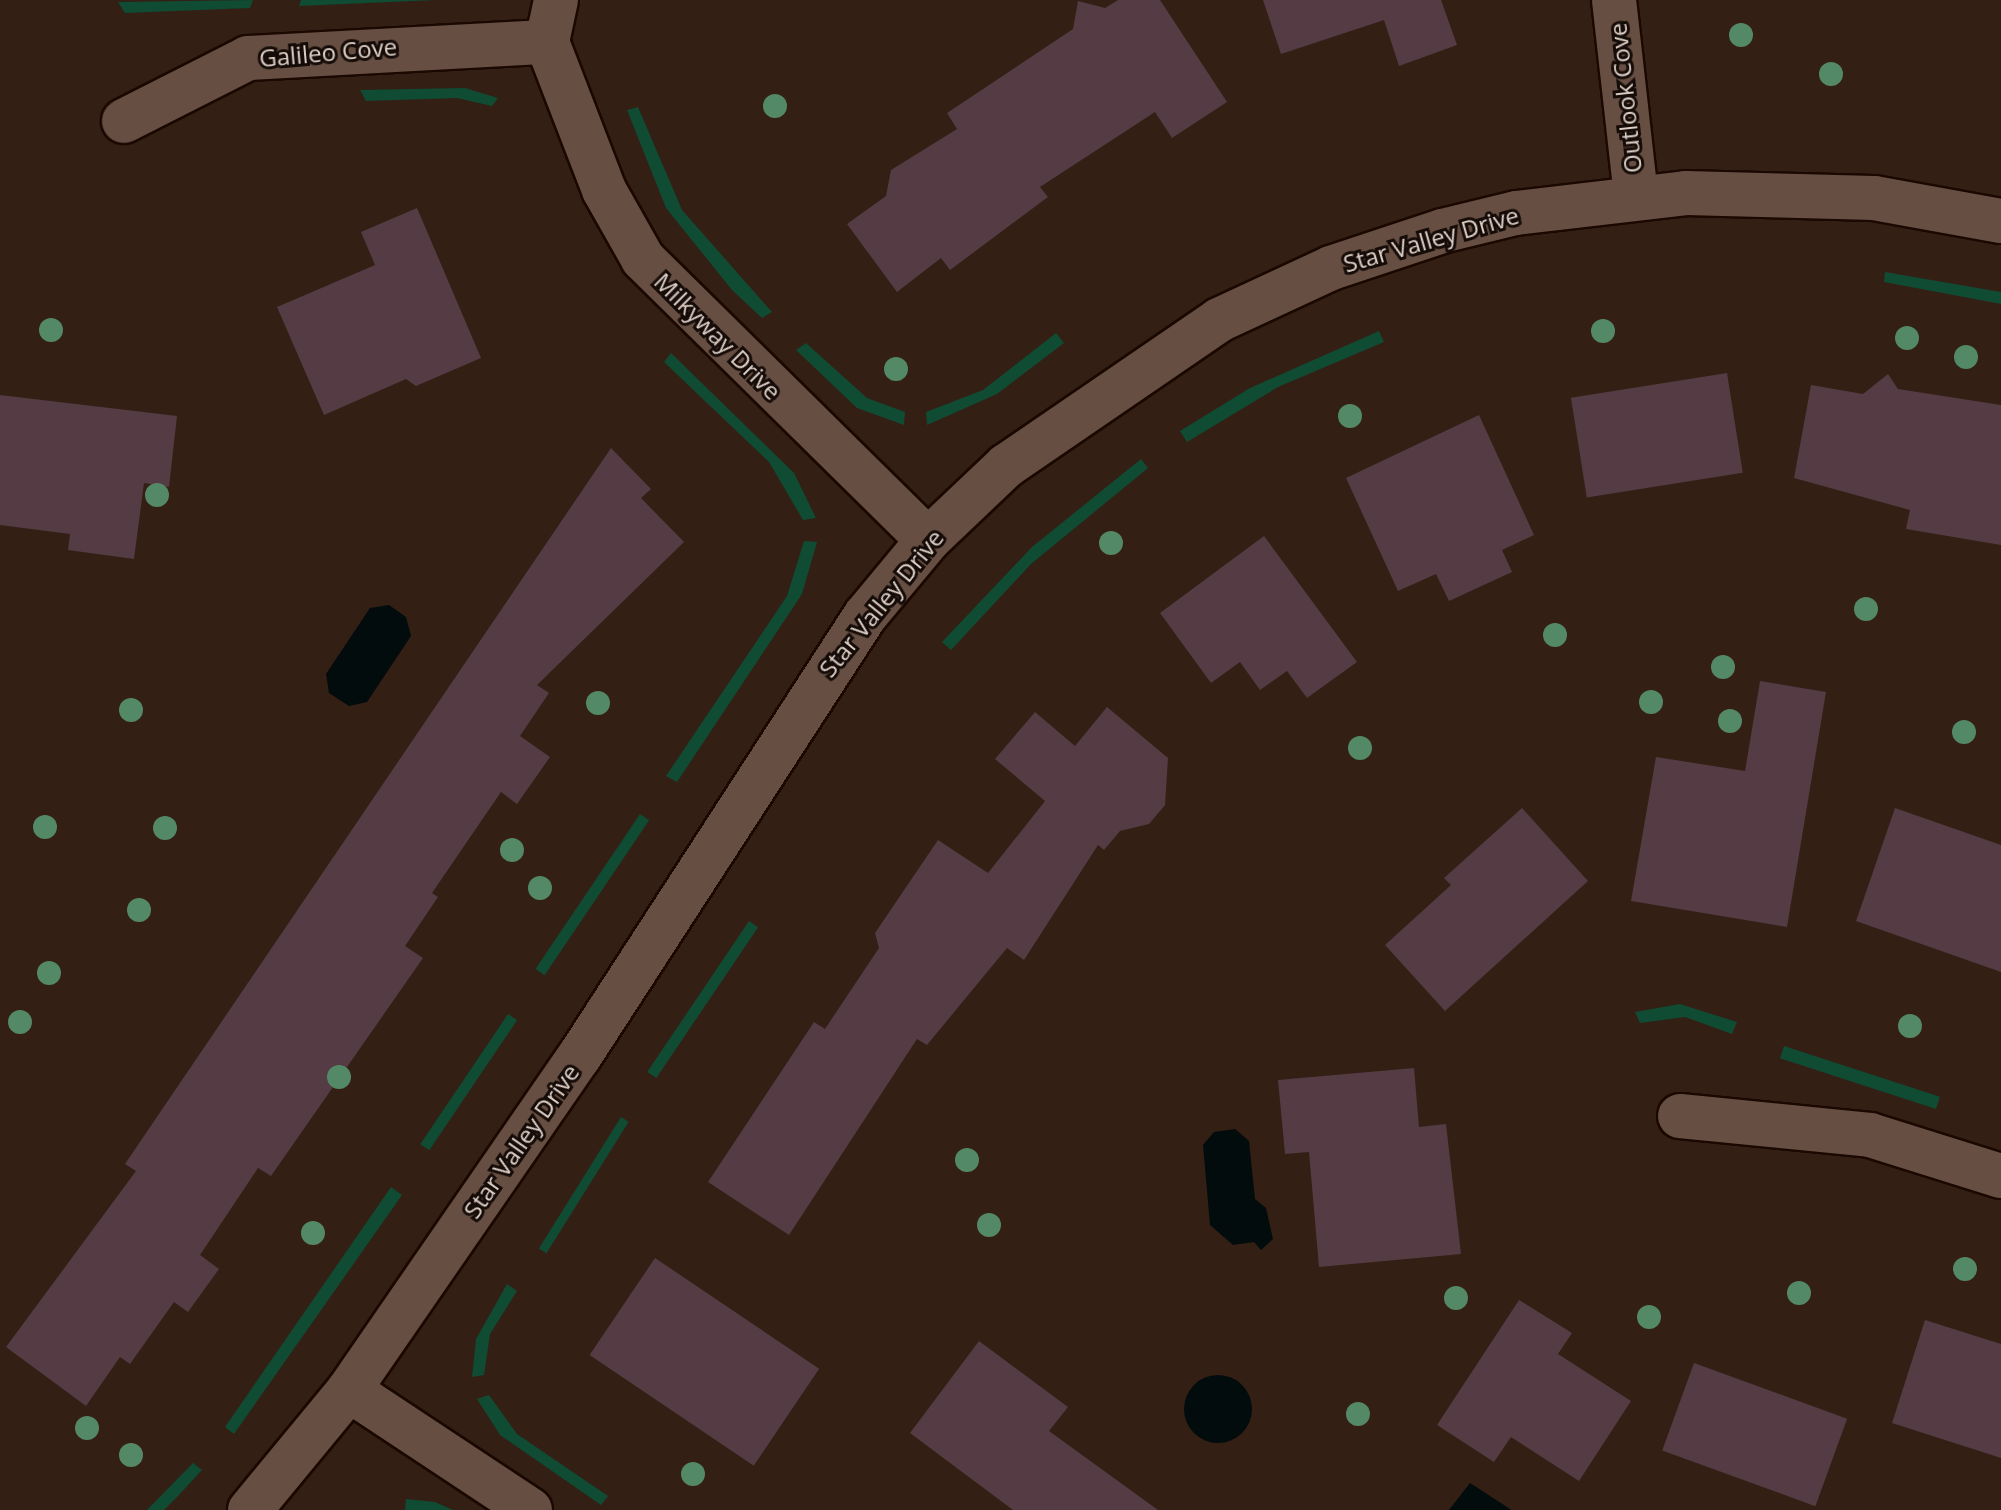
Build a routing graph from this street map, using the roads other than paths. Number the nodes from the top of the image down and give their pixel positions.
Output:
1 (556, 0) edge
2 (1614, 0) edge
3 (547, 42) junction
4 (124, 121) dead end
5 (1636, 195) junction
6 (2001, 221) edge
7 (928, 540) junction
8 (1680, 1116) dead end
9 (2001, 1176) edge
10 (349, 1390) junction
11 (250, 1510) edge
12 (530, 1510) edge

1 - 3 street
2 - 5 street, Outlook Cove
3 - 4 street, Galileo Cove
3 - 7 street, Milkyway Drive
5 - 6 street, Star Valley Drive
5 - 7 street, Star Valley Drive
7 - 10 street, Star Valley Drive
8 - 9 street
10 - 11 street, Star Valley Drive
10 - 12 street

